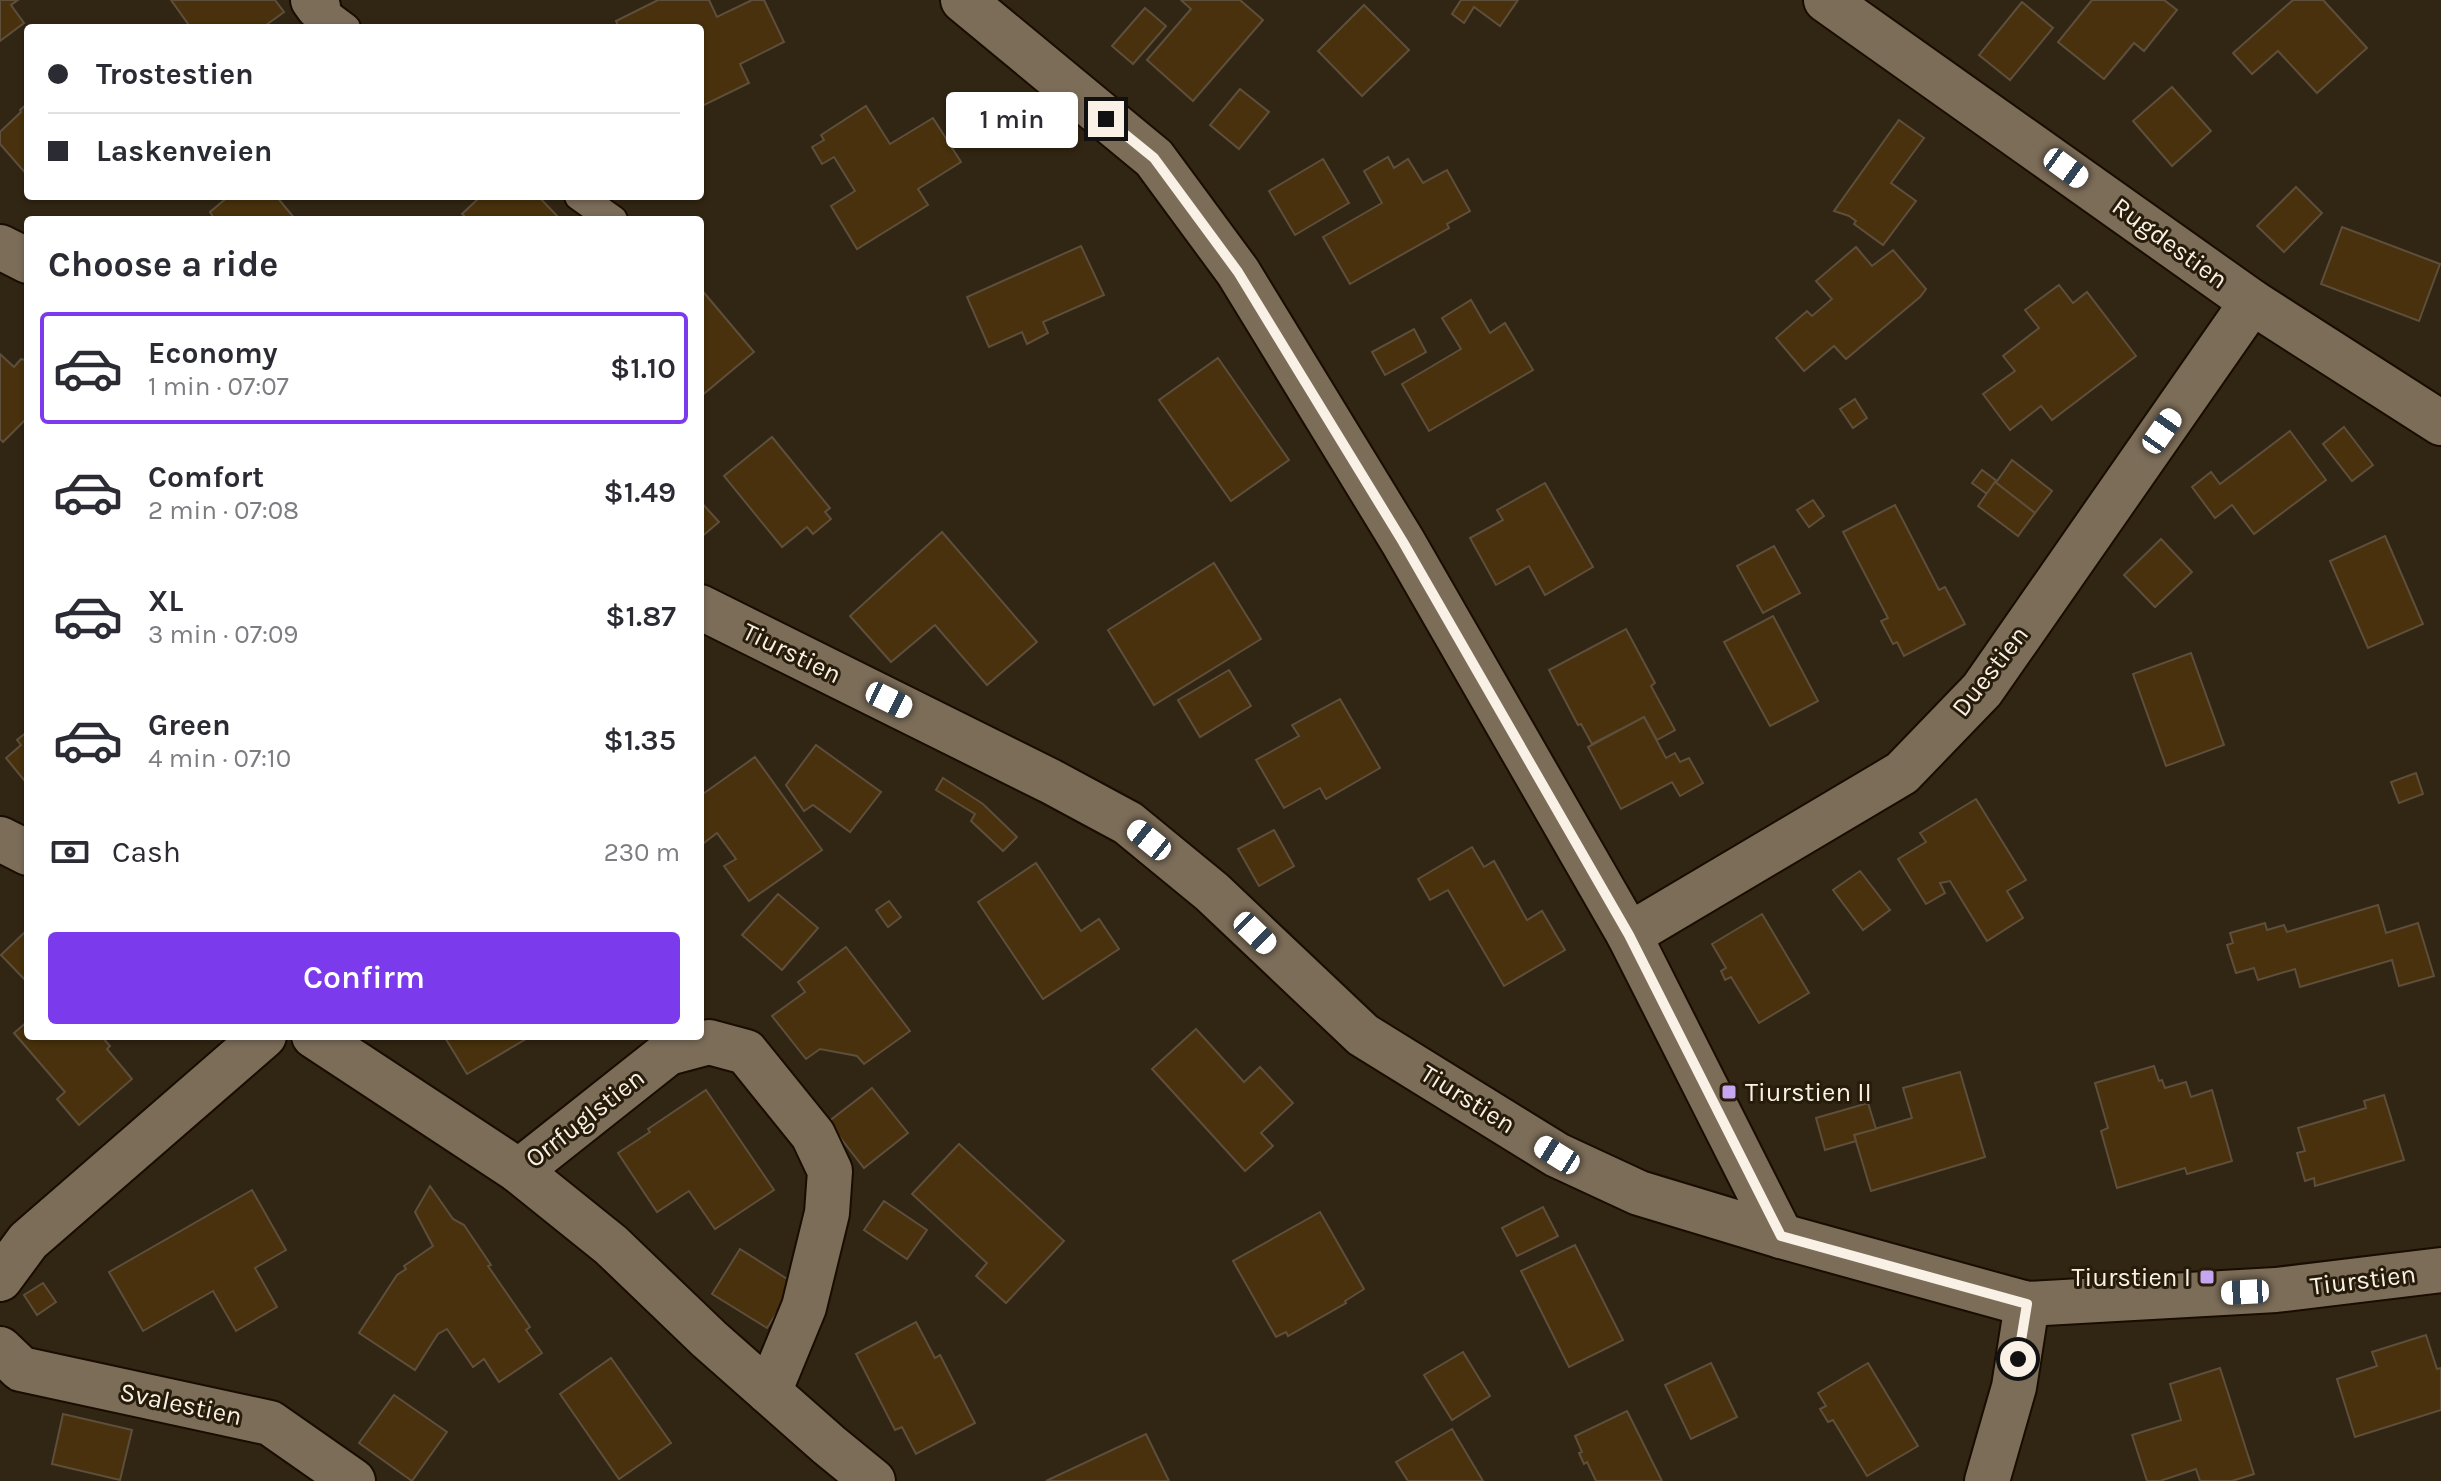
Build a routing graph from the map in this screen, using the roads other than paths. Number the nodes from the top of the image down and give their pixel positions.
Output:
1 (963, 0) edge
2 (1826, 0) edge
3 (585, 200) edge
4 (607, 216) edge
5 (0, 247) edge
6 (24, 259) edge
7 (2252, 302) junction
8 (2441, 423) edge
9 (704, 609) edge
10 (0, 839) edge
11 (24, 851) edge
12 (1629, 935) junction
13 (259, 1040) edge
14 (320, 1040) edge
15 (519, 1171) junction
16 (1781, 1236) junction
17 (2441, 1270) edge
18 (0, 1279) edge
19 (2027, 1304) junction
20 (0, 1349) edge
21 (769, 1392) junction
22 (353, 1481) edge
23 (873, 1481) edge
24 (1987, 1481) edge

1 - 12 street
2 - 7 street, Rugdestien
3 - 4 lane
5 - 6 street
7 - 8 street, Rugdestien
7 - 12 street, Duestien
9 - 16 street, Tiurstien
10 - 11 street
12 - 16 street
13 - 18 street
14 - 15 street, Orrfuglstien
15 - 21 street, Orrfuglstien
15 - 21 street, Orrfuglstien
16 - 19 street, Tiurstien
17 - 19 street, Tiurstien
19 - 24 street
20 - 22 street, Svalestien
21 - 23 street, Orrfuglstien

